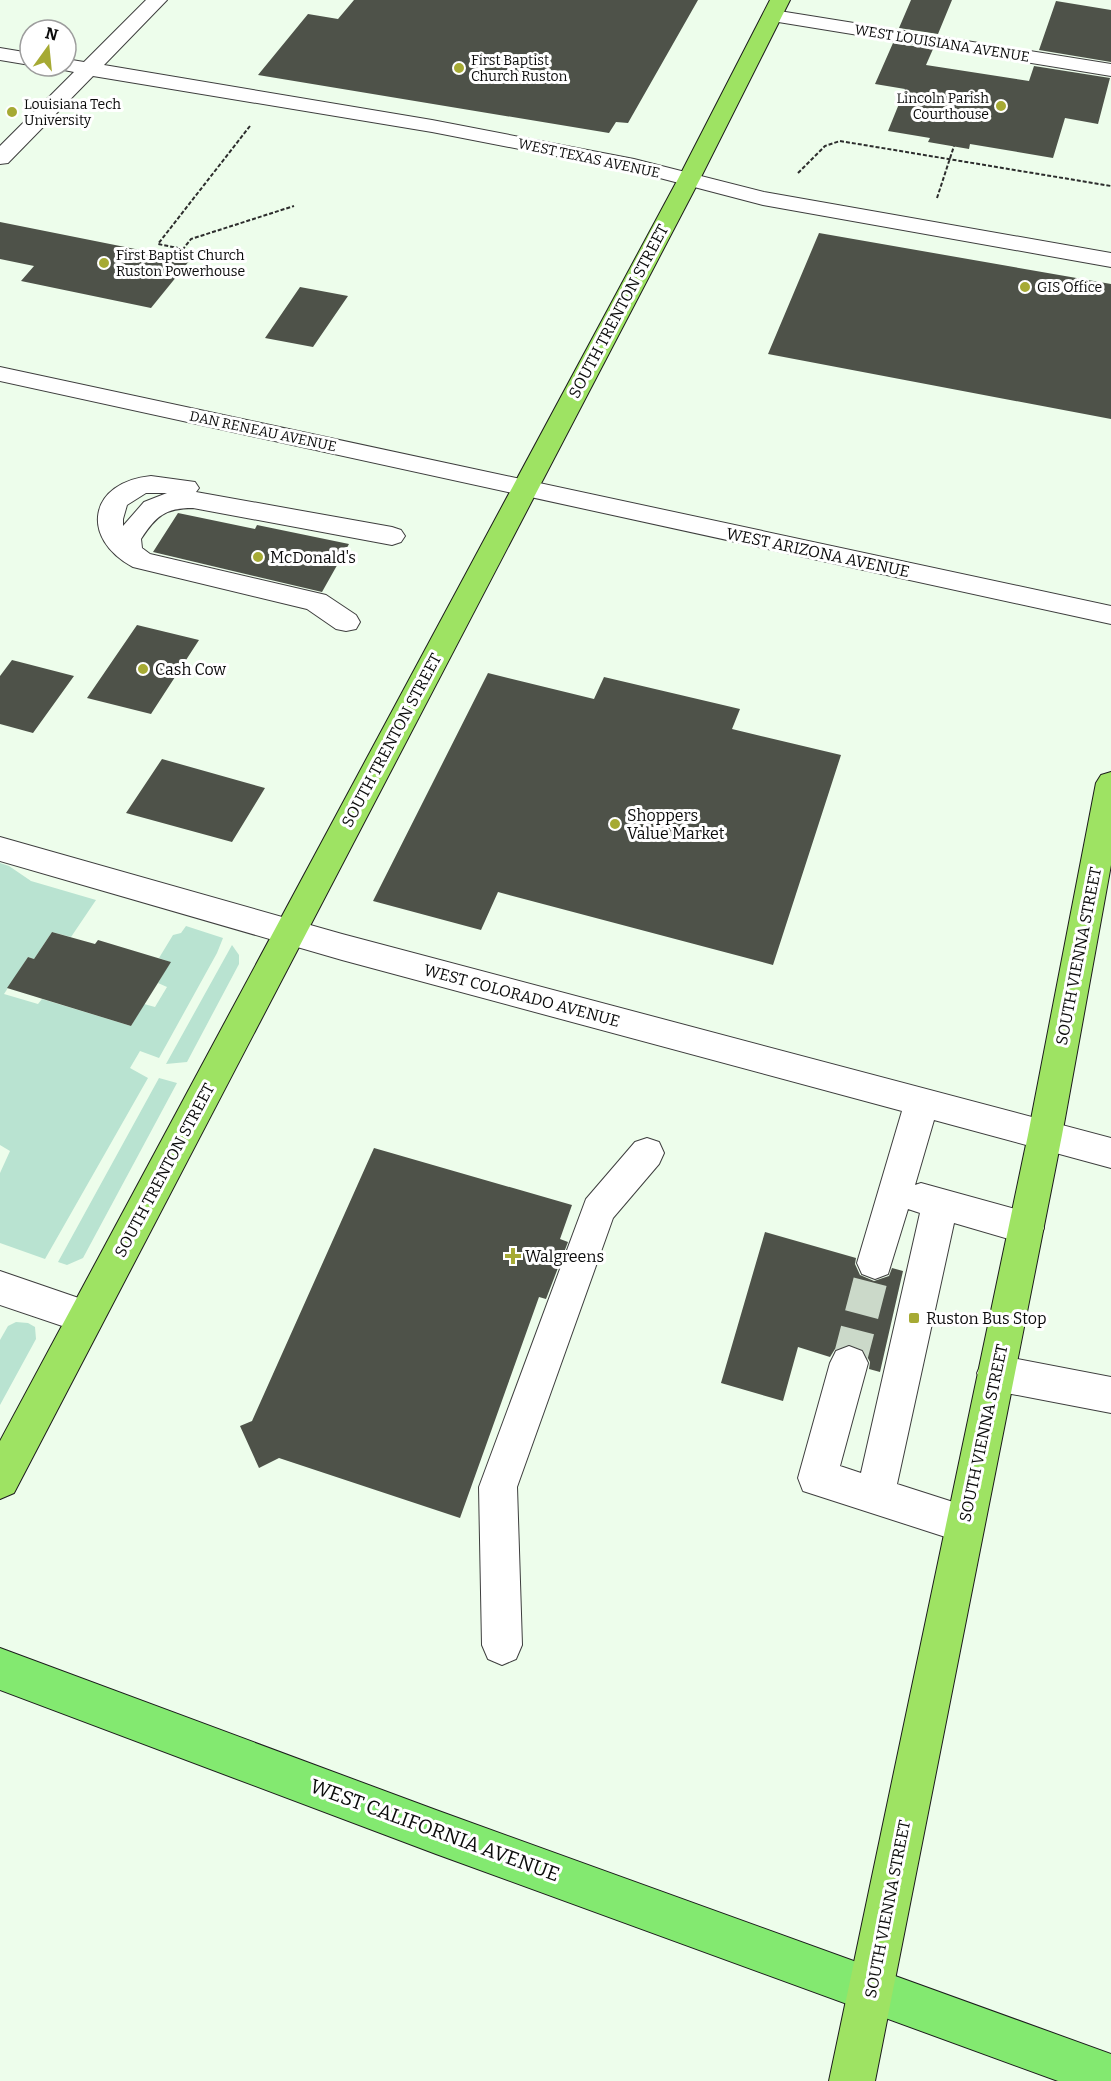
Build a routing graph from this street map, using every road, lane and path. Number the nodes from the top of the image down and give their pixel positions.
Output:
1 (157, 0) edge
2 (777, 8) edge
3 (0, 54) edge
4 (18, 56) edge
5 (78, 66) edge
6 (87, 68) junction
7 (1111, 70) edge
8 (251, 126) dead end
9 (954, 146) dead end
10 (0, 158) edge
11 (950, 159) junction
12 (795, 177) dead end
13 (689, 179) junction
14 (1111, 186) edge
15 (936, 201) dead end
16 (294, 206) dead end
17 (1111, 260) edge
18 (0, 374) edge
19 (525, 487) junction
20 (393, 536) dead end
21 (1111, 615) edge
22 (346, 622) dead end
23 (1111, 783) edge
24 (0, 849) edge
25 (289, 932) junction
26 (922, 1102) junction
27 (1045, 1135) junction
28 (1111, 1153) edge
29 (647, 1154) dead end
30 (896, 1191) junction
31 (940, 1204) junction
32 (1026, 1228) junction
33 (875, 1263) tunnel mouth
34 (0, 1288) edge
35 (86, 1317) junction
36 (849, 1363) tunnel mouth
37 (996, 1373) junction
38 (1111, 1395) edge
39 (6, 1457) edge
40 (875, 1497) junction
41 (964, 1524) junction
42 (502, 1645) dead end
43 (0, 1669) edge
44 (871, 1988) junction
45 (1111, 2077) edge
46 (852, 2081) edge

1 - 6 street
2 - 7 street, WEST LOUISIANA AVENUE
2 - 13 highway, SOUTH TRENTON STREET
3 - 4 street
5 - 6 street, WEST TEXAS AVENUE
6 - 10 street
6 - 13 street, WEST TEXAS AVENUE
8 - 16 path
9 - 11 path
11 - 12 path
11 - 14 path
11 - 15 path
13 - 17 street, WEST TEXAS AVENUE
13 - 19 highway, SOUTH TRENTON STREET
18 - 19 street, DAN RENEAU AVENUE
19 - 21 street, WEST ARIZONA AVENUE
19 - 25 highway, SOUTH TRENTON STREET
20 - 22 street
23 - 27 highway, SOUTH VIENNA STREET
24 - 25 street, WEST COLORADO AVENUE
25 - 26 street, WEST COLORADO AVENUE
25 - 35 highway, SOUTH TRENTON STREET
26 - 27 street, WEST COLORADO AVENUE
26 - 30 street
27 - 28 street, WEST COLORADO AVENUE
27 - 32 highway, SOUTH VIENNA STREET
29 - 42 street
30 - 31 street
30 - 33 street
31 - 32 street
31 - 40 street
32 - 37 highway, SOUTH VIENNA STREET
34 - 35 street
35 - 39 highway, SOUTH TRENTON STREET
36 - 40 street
37 - 38 street
37 - 41 highway, SOUTH VIENNA STREET
40 - 41 street
41 - 44 highway, SOUTH VIENNA STREET
43 - 44 main road, WEST CALIFORNIA AVENUE
44 - 45 main road, WEST CALIFORNIA AVENUE
44 - 46 highway, SOUTH VIENNA STREET

